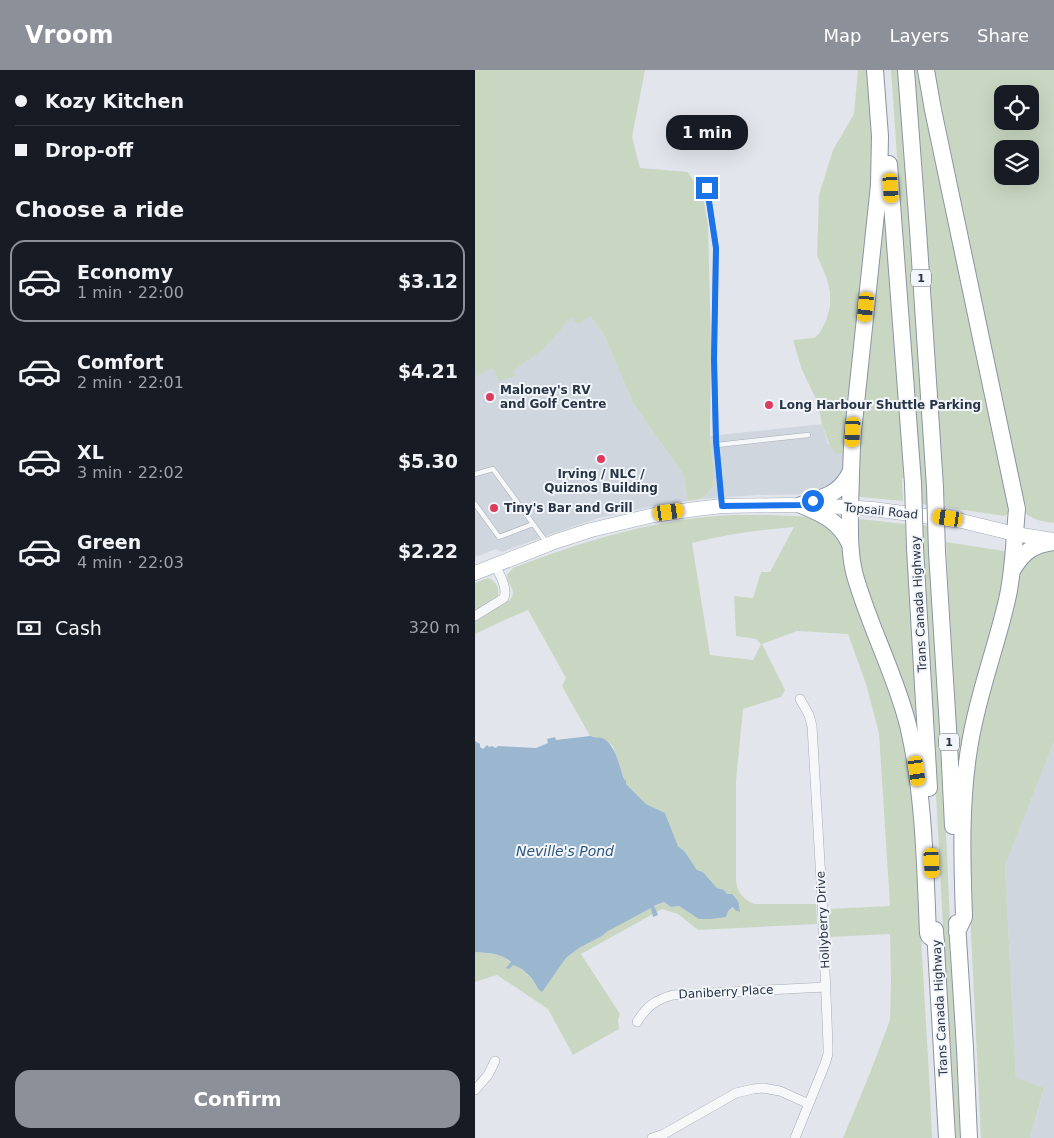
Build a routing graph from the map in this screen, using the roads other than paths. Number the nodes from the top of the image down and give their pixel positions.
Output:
1 (875, 70) edge
2 (882, 70) edge
3 (906, 70) edge
4 (926, 70) edge
5 (707, 188) dead end
6 (808, 435) dead end
7 (717, 445) junction
8 (851, 471) junction
9 (475, 474) edge
10 (475, 504) edge
11 (801, 505) junction
12 (722, 506) junction
13 (850, 507) junction
14 (533, 524) junction
15 (1015, 534) junction
16 (1054, 541) edge
17 (548, 544) junction
18 (849, 544) junction
19 (495, 565) junction
20 (1013, 569) junction
21 (475, 573) edge
22 (475, 616) edge
23 (800, 699) dead end
24 (958, 937) junction
25 (936, 947) junction
26 (826, 987) junction
27 (637, 1022) dead end
28 (495, 1061) dead end
29 (475, 1090) edge
30 (809, 1104) junction
31 (652, 1138) edge
32 (795, 1138) edge
33 (937, 1138) edge
34 (947, 1138) edge
35 (969, 1138) edge
36 (977, 1138) edge

1 - 8 highway
2 - 25 highway, Trans Canada Highway / 1, bridge
3 - 24 highway, Trans Canada Highway / 1, bridge
4 - 15 highway
5 - 7 lane
6 - 7 lane
7 - 12 lane
8 - 11 highway
8 - 13 highway
9 - 14 lane
10 - 14 lane
11 - 12 main road, Topsail Road
11 - 13 main road, Topsail Road
11 - 18 highway
12 - 17 main road, Topsail Road
13 - 15 main road, Topsail Road
13 - 18 highway
14 - 17 lane
15 - 16 main road, Topsail Road
15 - 20 highway
16 - 20 highway
17 - 19 main road, Topsail Road
18 - 25 highway
19 - 21 main road, Topsail Road
19 - 22 street
20 - 24 highway
23 - 26 street, Hollyberry Drive
24 - 35 highway, Trans Canada Highway / 1
24 - 36 highway
25 - 33 highway
25 - 34 highway, Trans Canada Highway / 1
26 - 27 street, Daniberry Place
26 - 30 street, Hollyberry Drive
28 - 29 street
30 - 31 street
30 - 32 street, Hollyberry Drive

